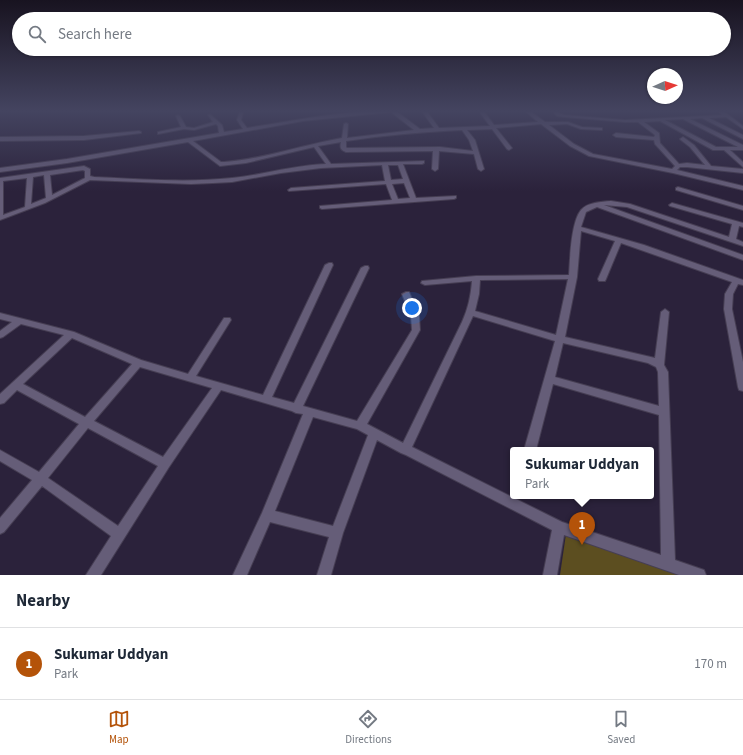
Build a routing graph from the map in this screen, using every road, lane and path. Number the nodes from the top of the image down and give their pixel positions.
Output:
1 (89, 137) edge
2 (212, 137) edge
3 (344, 137) edge
4 (370, 137) edge
5 (470, 137) edge
6 (501, 137) edge
7 (561, 137) edge
8 (635, 137) edge
9 (692, 137) edge
10 (721, 137) edge
11 (0, 139) edge
12 (657, 139) joint
13 (344, 140) junction
14 (683, 140) dead end
15 (190, 141) junction
16 (315, 145) junction
17 (509, 148) dead end
18 (743, 148) edge
19 (436, 149) junction
20 (726, 149) junction
21 (476, 153) junction
22 (422, 162) dead end
23 (400, 163) junction
24 (385, 164) junction
25 (743, 165) edge
26 (330, 166) junction
27 (678, 166) junction
28 (710, 168) junction
29 (435, 169) dead end
30 (481, 169) dead end
31 (0, 170) edge
32 (673, 171) junction
33 (743, 171) edge
34 (47, 174) junction
35 (30, 177) junction
36 (89, 178) junction
37 (0, 180) edge
38 (406, 181) junction
39 (388, 182) junction
40 (743, 188) edge
41 (678, 189) dead end
42 (291, 190) dead end
43 (454, 196) dead end
44 (49, 199) junction
45 (413, 199) junction
46 (396, 201) junction
47 (597, 205) junction
48 (672, 205) dead end
49 (322, 207) dead end
50 (28, 208) junction
51 (743, 208) edge
52 (0, 218) edge
53 (740, 224) edge
54 (578, 228) junction
55 (619, 240) junction
56 (732, 240) junction
57 (743, 244) edge
58 (743, 258) edge
59 (329, 265) dead end
60 (365, 268) dead end
61 (573, 277) junction
62 (476, 278) junction
63 (602, 280) dead end
64 (739, 282) edge
65 (425, 283) dead end
66 (406, 294) dead end
67 (665, 312) dead end
68 (471, 313) junction
69 (0, 316) edge
70 (227, 320) dead end
71 (19, 321) junction
72 (71, 334) junction
73 (0, 335) edge
74 (560, 339) junction
75 (138, 363) junction
76 (659, 366) junction
77 (190, 378) junction
78 (549, 379) junction
79 (16, 385) junction
80 (218, 386) junction
81 (743, 387) edge
82 (0, 400) edge
83 (266, 400) junction
84 (296, 409) junction
85 (664, 412) junction
86 (310, 413) junction
87 (86, 422) junction
88 (360, 426) junction
89 (374, 434) junction
90 (531, 447) edge
91 (405, 450) junction
92 (0, 455) edge
93 (165, 464) junction
94 (42, 479) junction
95 (510, 498) edge
96 (517, 501) edge
97 (267, 515) junction
98 (559, 527) junction
99 (0, 528) edge
100 (337, 533) junction
101 (119, 534) junction
102 (668, 564) junction
103 (93, 575) edge
104 (240, 575) edge
105 (324, 575) edge
106 (550, 575) edge
107 (700, 575) edge

1 - 11 street
2 - 15 street
3 - 13 street
4 - 13 street
5 - 21 street
6 - 17 street
7 - 32 street
8 - 12 street
9 - 20 street
10 - 18 street
12 - 27 street
13 - 16 street
13 - 19 street
14 - 28 street
15 - 16 street
15 - 31 street
16 - 26 street
18 - 20 street
19 - 21 street
19 - 29 street
20 - 25 street
21 - 30 street
22 - 23 street
23 - 24 street
23 - 38 street
24 - 26 street
24 - 39 street
26 - 36 street
27 - 28 street
27 - 32 street
28 - 33 street
32 - 40 street
34 - 35 street
34 - 36 street
34 - 44 street
35 - 37 street
35 - 50 street
36 - 44 street
37 - 52 street
38 - 39 street
38 - 45 street
39 - 42 street
39 - 46 street
41 - 51 street
43 - 45 street
44 - 50 street
45 - 46 street
46 - 49 street
47 - 54 street
47 - 56 street
47 - 58 street
48 - 53 street
50 - 52 street
53 - 56 street
54 - 55 street
54 - 61 street
55 - 63 street
55 - 64 street
56 - 57 street
59 - 83 street
60 - 84 street
61 - 62 street
61 - 74 street
62 - 65 street
62 - 68 street
64 - 81 street
66 - 88 street
67 - 76 street
68 - 74 street
68 - 91 street
69 - 71 street
70 - 77 street
71 - 72 street
71 - 73 street
72 - 75 street
72 - 79 street
74 - 76 street
74 - 78 street
75 - 77 street
75 - 87 street
76 - 85 street
77 - 80 street
78 - 85 street
78 - 90 street
79 - 82 street
79 - 87 street
80 - 83 street
80 - 93 street
83 - 84 street
84 - 86 street
85 - 102 street
86 - 88 street
86 - 97 street
87 - 93 street
87 - 94 street
88 - 89 street
89 - 91 street
89 - 100 street
91 - 95 street
92 - 94 street
93 - 101 street
94 - 99 street
94 - 101 street
96 - 98 street
97 - 100 street
97 - 104 street
98 - 102 street
98 - 106 street
100 - 105 street
101 - 103 street
102 - 107 street

